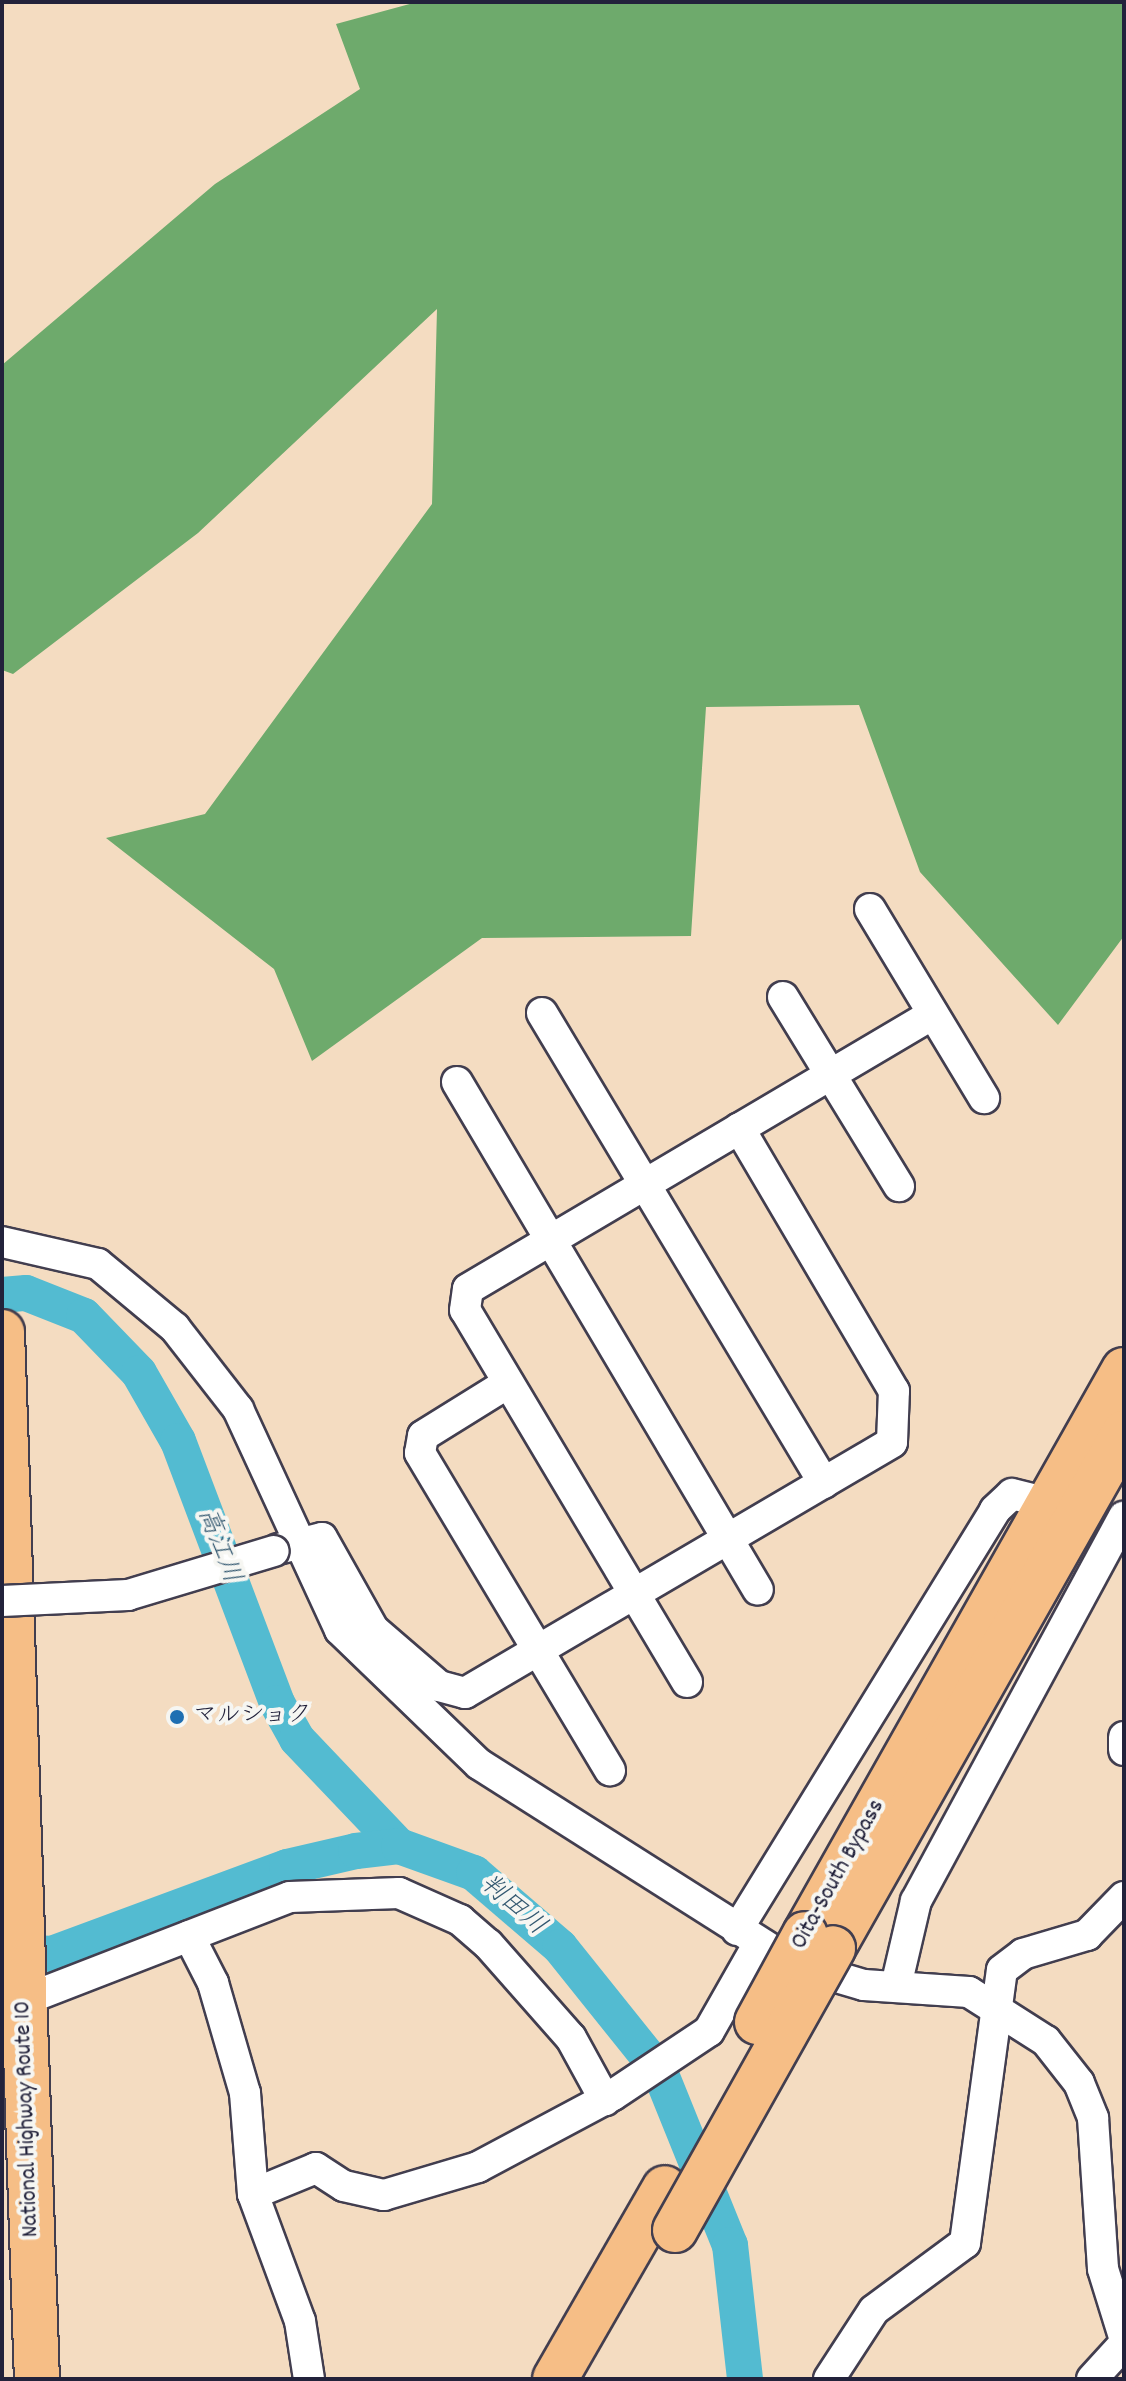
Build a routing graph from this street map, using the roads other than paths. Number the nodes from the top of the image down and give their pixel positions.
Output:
1 (870, 909) dead end
2 (783, 997) dead end
3 (542, 1013) dead end
4 (933, 1014) junction
5 (831, 1074) junction
6 (457, 1082) dead end
7 (984, 1098) dead end
8 (739, 1128) junction
9 (645, 1184) junction
10 (899, 1186) dead end
11 (550, 1240) junction
12 (2, 1242) edge
13 (2, 1332) edge
14 (2, 1343) edge
15 (1124, 1370) edge
16 (508, 1383) junction
17 (1118, 1457) edge
18 (824, 1483) junction
19 (1049, 1503) junction
20 (1124, 1517) edge
21 (727, 1540) junction
22 (285, 1547) junction
23 (758, 1590) dead end
24 (635, 1595) junction
25 (2, 1601) edge
26 (539, 1652) junction
27 (687, 1682) dead end
28 (1124, 1737) edge
29 (1124, 1750) edge
30 (610, 1770) dead end
31 (1124, 1897) edge
32 (189, 1936) junction
33 (748, 1936) junction
34 (819, 1941) junction
35 (896, 1986) junction
36 (16, 1996) edge
37 (993, 2001) junction
38 (609, 2097) junction
39 (253, 2194) junction
40 (1124, 2337) edge
41 (1124, 2344) edge
42 (37, 2379) edge
43 (309, 2379) edge
44 (555, 2379) edge
45 (589, 2379) edge
46 (829, 2379) edge
47 (1092, 2379) edge

1 - 4 street
2 - 5 street
3 - 9 street
4 - 5 street
4 - 7 street
5 - 8 street
5 - 10 street
6 - 11 street
8 - 9 street
8 - 18 street
9 - 11 street
9 - 18 street
11 - 16 street
11 - 21 street
12 - 22 street
13 - 14 highway, National Highway Route 10
14 - 36 highway, National Highway Route 10
15 - 19 highway, Oita-South Bypass
16 - 24 street
16 - 26 street
17 - 34 highway, Oita-South Bypass
18 - 21 street
19 - 33 street
19 - 34 highway, Oita-South Bypass
20 - 35 street
21 - 23 street
21 - 24 street
22 - 25 street, bridge
22 - 26 street
22 - 33 street
24 - 26 street
24 - 27 street
26 - 30 street
28 - 29 street
31 - 37 street
32 - 36 street
32 - 38 street
32 - 39 street
33 - 35 street
33 - 38 street
34 - 44 highway, Oita-South Bypass, bridge
34 - 45 highway, Oita-South Bypass, bridge
35 - 37 street
36 - 42 highway, National Highway Route 10
37 - 40 street
37 - 46 street
38 - 39 street
39 - 43 street
41 - 47 street

